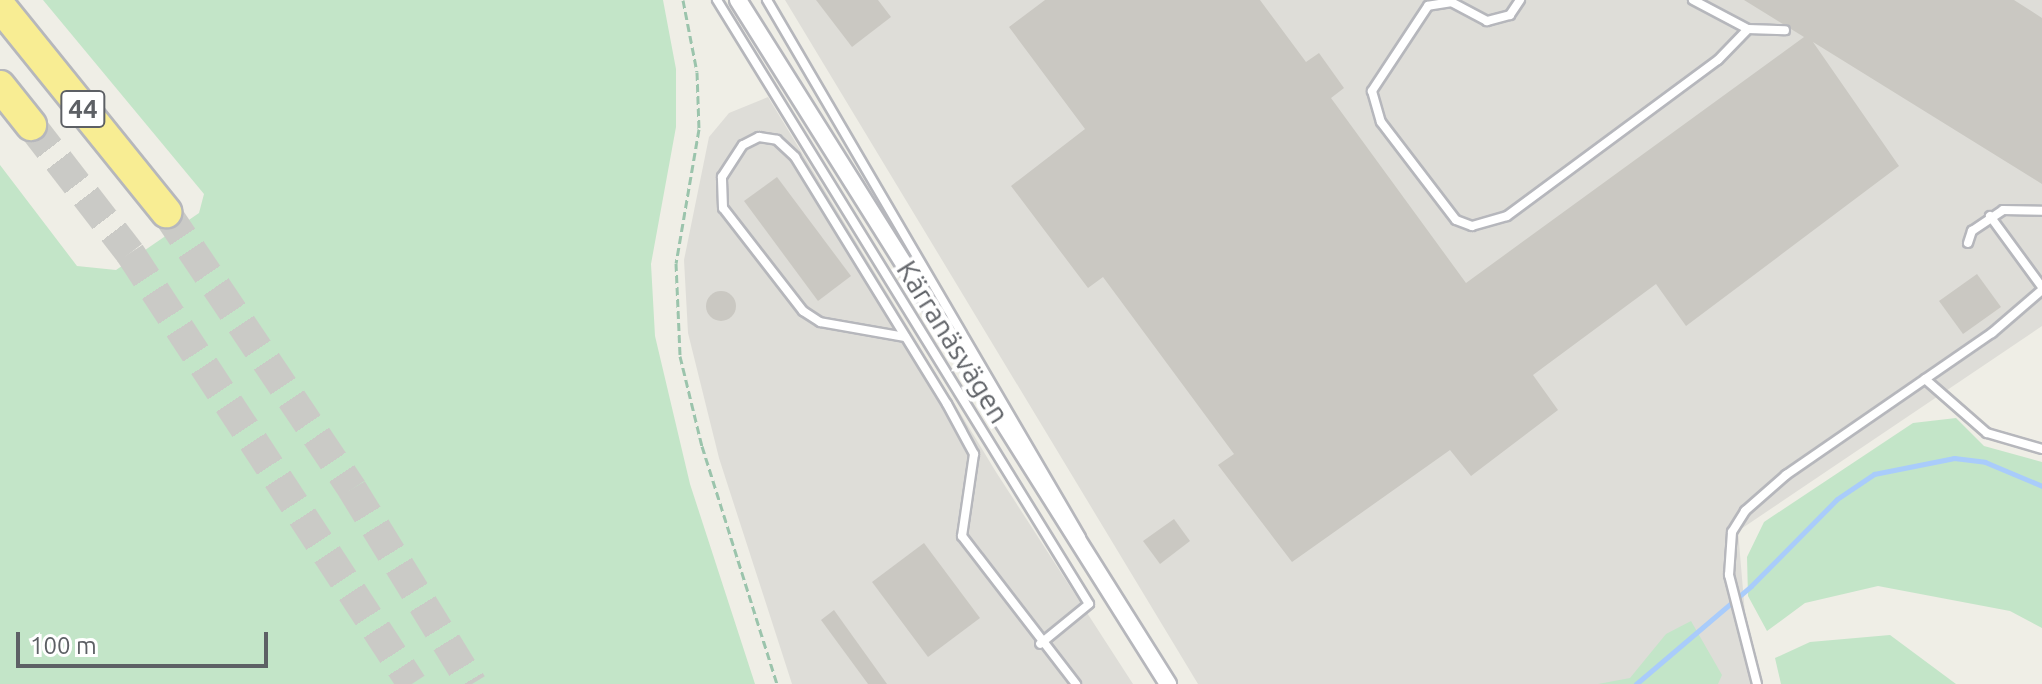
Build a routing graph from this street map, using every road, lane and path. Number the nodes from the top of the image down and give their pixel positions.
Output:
1 (683, 0) edge
2 (717, 0) edge
3 (738, 0) edge
4 (767, 0) edge
5 (1520, 0) edge
6 (1693, 0) edge
7 (1434, 2) edge
8 (0, 6) edge
9 (1748, 29) junction
10 (1785, 30) dead end
11 (0, 86) edge
12 (31, 125) tunnel mouth
13 (2042, 211) edge
14 (166, 212) tunnel mouth
15 (1990, 216) junction
16 (1968, 243) dead end
17 (2042, 288) edge
18 (905, 337) junction
19 (1925, 379) junction
20 (2042, 449) edge
21 (1084, 549) junction
22 (1040, 644) junction
23 (777, 684) edge
24 (1076, 684) edge
25 (1168, 684) edge
26 (1757, 684) edge

1 - 23 path
2 - 22 lane
3 - 21 street, Kärranäsvägen
4 - 21 lane
5 - 7 lane
6 - 9 lane
7 - 9 lane
8 - 14 highway, 44
9 - 10 lane
11 - 12 highway, 44
13 - 15 lane
15 - 16 lane
15 - 17 lane
17 - 19 lane
18 - 18 lane
18 - 22 lane
19 - 20 lane
19 - 26 lane
21 - 25 street, Kärranäsvägen
22 - 24 lane

